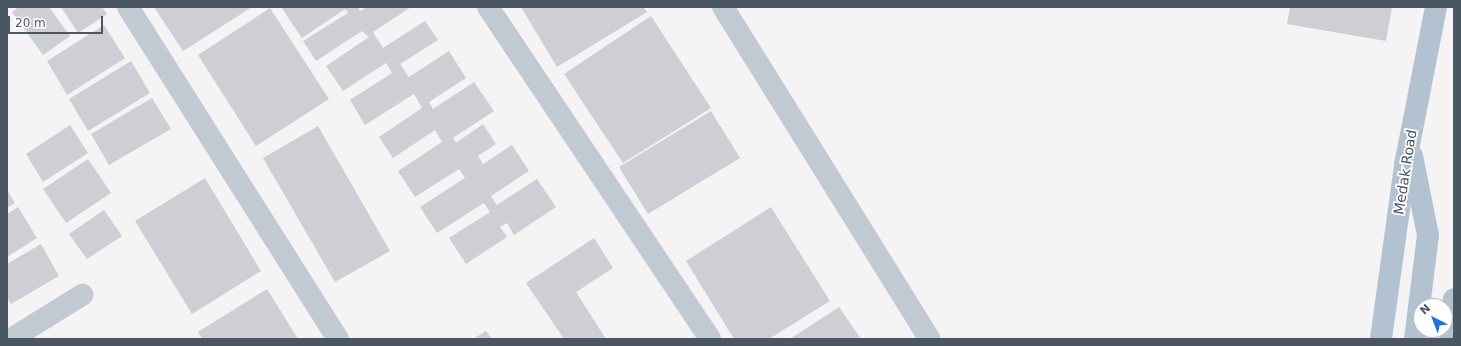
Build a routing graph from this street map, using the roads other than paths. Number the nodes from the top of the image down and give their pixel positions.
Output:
1 (128, 7) edge
2 (488, 7) edge
3 (723, 7) edge
4 (1436, 7) edge
5 (1409, 141) junction
6 (82, 296) dead end
7 (1454, 299) edge
8 (11, 339) edge
9 (338, 339) edge
10 (710, 339) edge
11 (930, 339) edge
12 (1381, 339) edge
13 (1415, 339) edge
14 (1450, 339) edge

1 - 9 street
2 - 10 street
3 - 11 street
4 - 5 main road, Medak Road
5 - 12 main road, Medak Road
5 - 13 main road
6 - 8 street
7 - 14 main road

